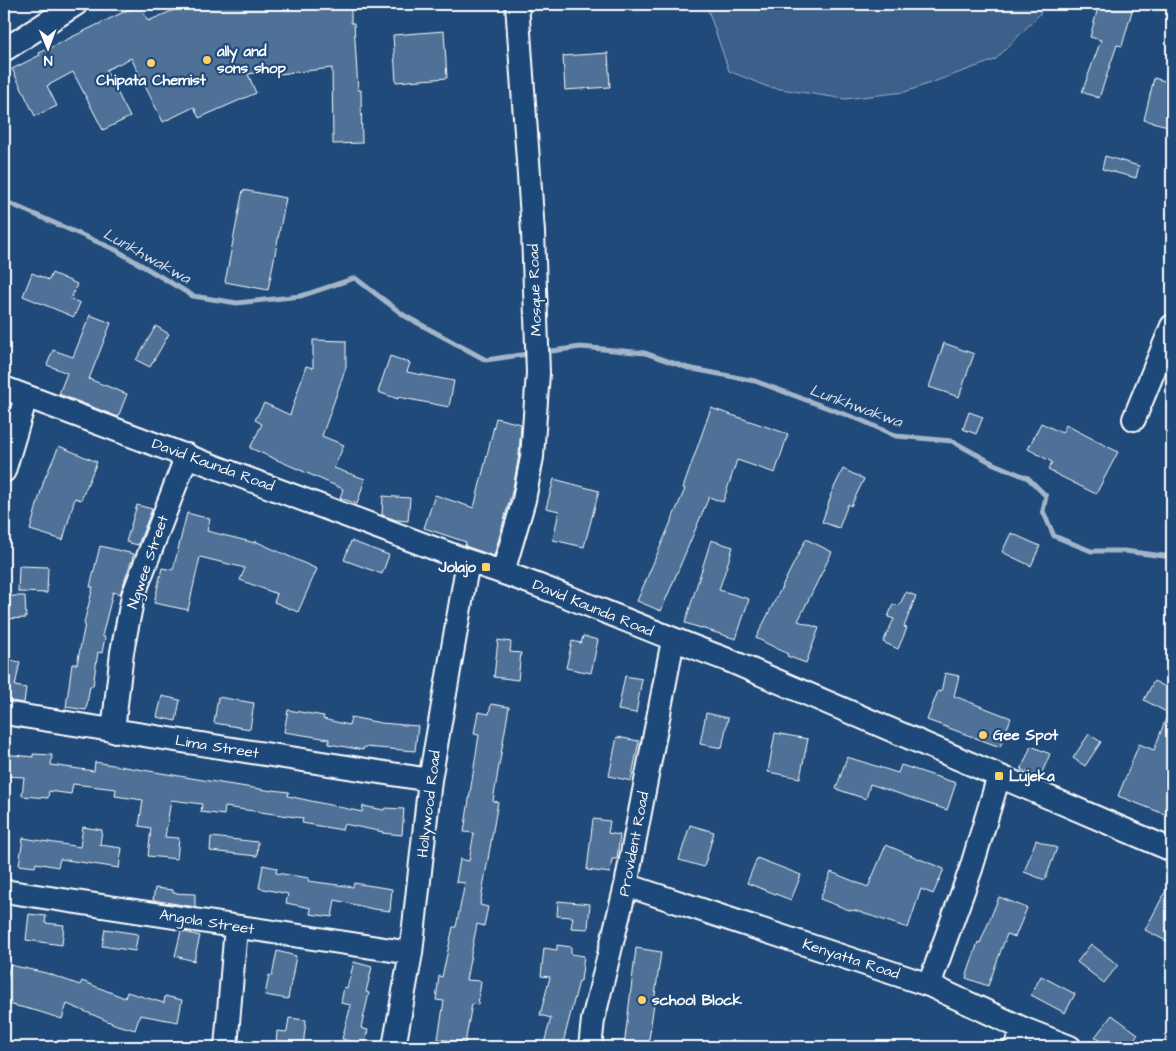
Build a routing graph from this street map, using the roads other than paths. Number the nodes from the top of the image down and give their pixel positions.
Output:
1 (76, 4) edge
2 (517, 4) edge
3 (4, 50) edge
4 (1172, 326) edge
5 (4, 388) edge
6 (26, 398) junction
7 (1134, 419) dead end
8 (187, 455) junction
9 (4, 471) edge
10 (468, 561) junction
11 (503, 572) junction
12 (673, 640) junction
13 (4, 713) edge
14 (113, 731) junction
15 (999, 776) junction
16 (430, 780) junction
17 (1172, 850) edge
18 (626, 885) junction
19 (4, 891) edge
20 (236, 927) junction
21 (411, 953) junction
22 (929, 985) junction
23 (1019, 1038) edge
24 (226, 1047) edge
25 (394, 1047) edge
26 (590, 1047) edge
27 (1070, 1047) edge

1 - 3 street
2 - 11 street, Mosque Road
4 - 7 street
5 - 6 street, David Kaunda Road
6 - 8 street, David Kaunda Road
6 - 9 street
8 - 10 street, David Kaunda Road
8 - 14 street, Ngwee Street
10 - 11 street, David Kaunda Road
10 - 16 street, Hollywood Road
11 - 12 street, David Kaunda Road
12 - 15 street, David Kaunda Road
12 - 18 street, Provident Road
13 - 14 street, Lima Street
14 - 16 street, Lima Street
15 - 17 street, David Kaunda Road
15 - 22 street
16 - 21 street, Hollywood Road
18 - 22 street, Kenyatta Road
18 - 26 street, Provident Road
19 - 20 street, Angola Street
20 - 21 street, Angola Street
20 - 24 street
21 - 25 street, Hollywood Road
22 - 23 street, Kenyatta Road
23 - 27 street, Kenyatta Road

